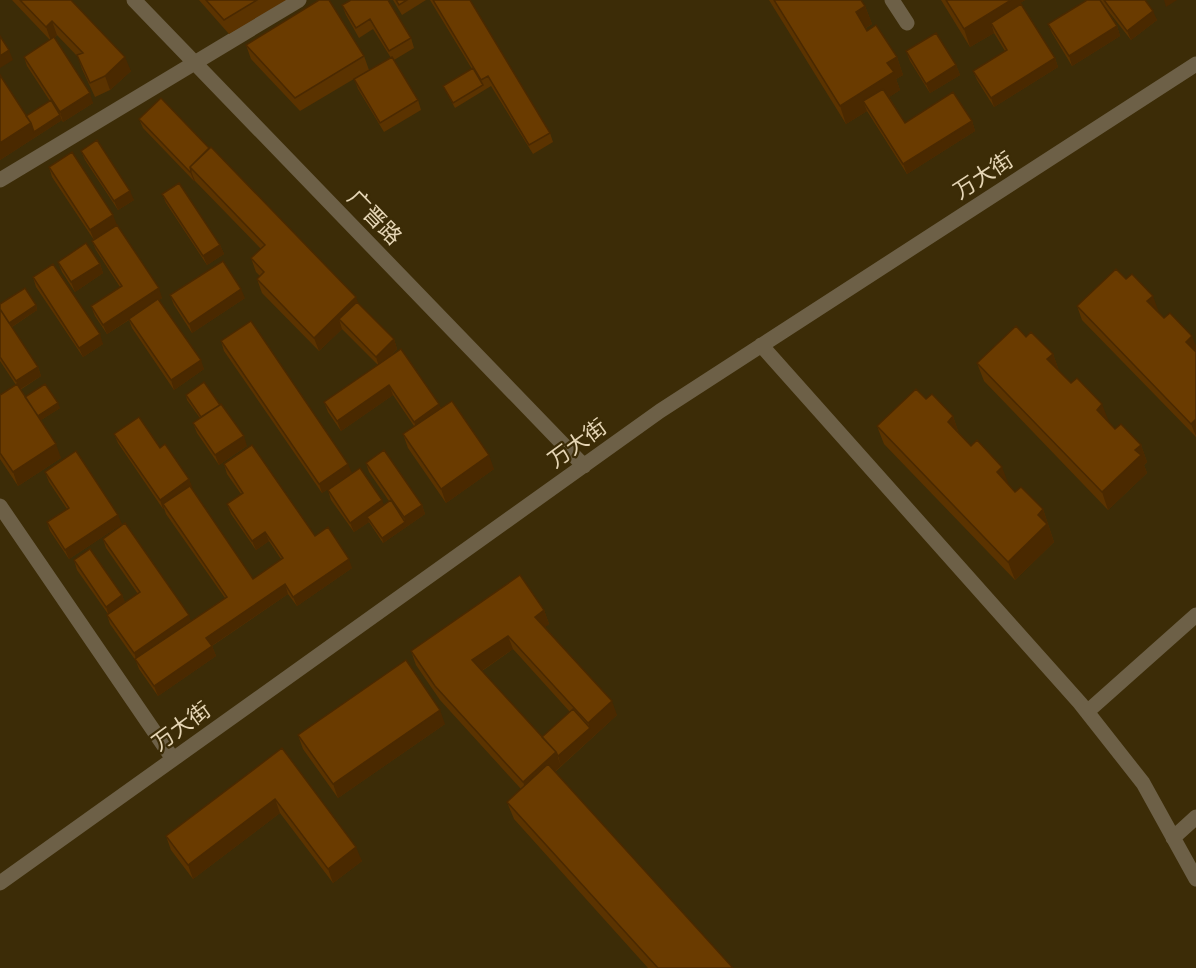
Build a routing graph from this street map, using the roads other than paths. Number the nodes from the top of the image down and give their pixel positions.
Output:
1 (134, 0) edge
2 (299, 0) edge
3 (892, 0) edge
4 (907, 23) dead end
5 (195, 63) junction
6 (1196, 64) edge
7 (0, 180) edge
8 (761, 345) junction
9 (584, 466) junction
10 (0, 506) edge
11 (1196, 615) edge
12 (1087, 712) junction
13 (173, 759) junction
14 (1196, 817) edge
15 (1173, 838) junction
16 (1196, 879) edge
17 (0, 883) edge

1 - 5 street, 广晋路
2 - 5 street
3 - 4 street
5 - 7 street
5 - 9 street, 广晋路
6 - 8 street, 万大街
8 - 9 street, 万大街
8 - 12 street
9 - 13 street, 万大街
10 - 13 street
11 - 12 street
12 - 15 street
13 - 17 street, 万大街
14 - 15 street
15 - 16 street

